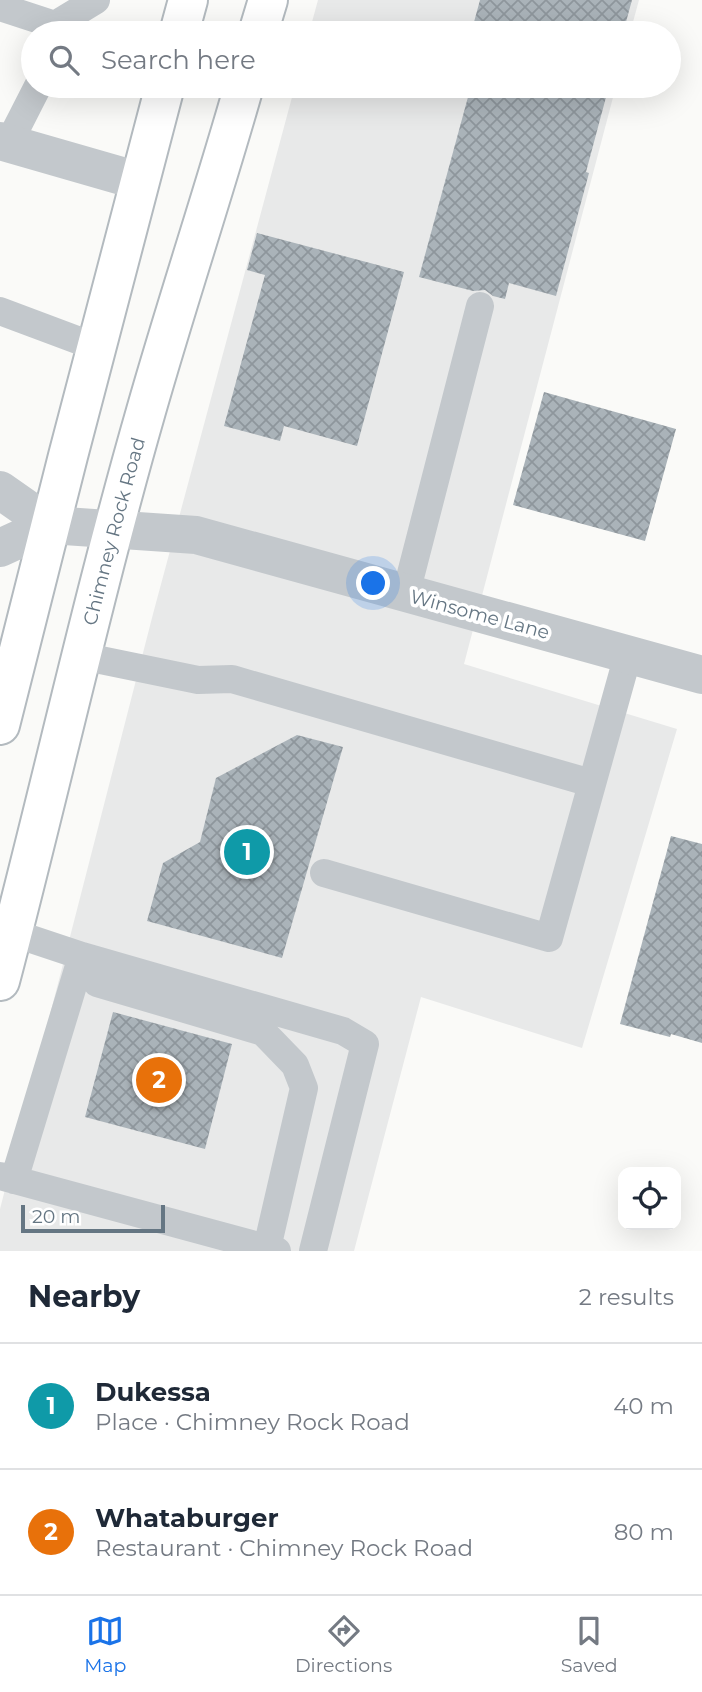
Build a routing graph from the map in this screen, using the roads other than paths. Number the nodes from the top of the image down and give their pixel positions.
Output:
1 (96, 0) edge
2 (188, 0) edge
3 (268, 0) edge
4 (0, 7) edge
5 (34, 21) edge
6 (66, 21) edge
7 (182, 21) edge
8 (262, 21) edge
9 (31, 98) edge
10 (162, 98) edge
11 (241, 98) edge
12 (4, 142) edge
13 (139, 181) junction
14 (480, 306) dead end
15 (0, 311) edge
16 (96, 347) junction
17 (0, 490) edge
18 (50, 525) junction
19 (115, 529) junction
20 (0, 548) edge
21 (406, 593) junction
22 (628, 654) junction
23 (81, 656) junction
24 (702, 675) edge
25 (0, 725) edge
26 (592, 783) junction
27 (324, 873) dead end
28 (13, 933) junction
29 (82, 956) junction
30 (0, 981) edge
31 (7, 1178) edge
32 (272, 1250) edge
33 (313, 1251) edge

1 - 6 lane
2 - 7 main road
3 - 8 main road
4 - 5 lane
9 - 12 lane
10 - 13 main road
11 - 19 main road, Chimney Rock Road
12 - 13 street
13 - 16 main road
14 - 21 lane
15 - 16 lane
16 - 18 main road
17 - 18 street
18 - 19 street, Winsome Lane
18 - 20 street
18 - 25 main road
19 - 21 street, Winsome Lane
19 - 23 main road, Chimney Rock Road
21 - 22 street, Winsome Lane
22 - 24 street, Winsome Lane
22 - 26 lane
23 - 26 lane
23 - 28 main road, Chimney Rock Road
26 - 27 lane
28 - 29 lane
28 - 30 main road, Chimney Rock Road
29 - 31 lane
29 - 32 lane
29 - 33 lane
31 - 32 lane

